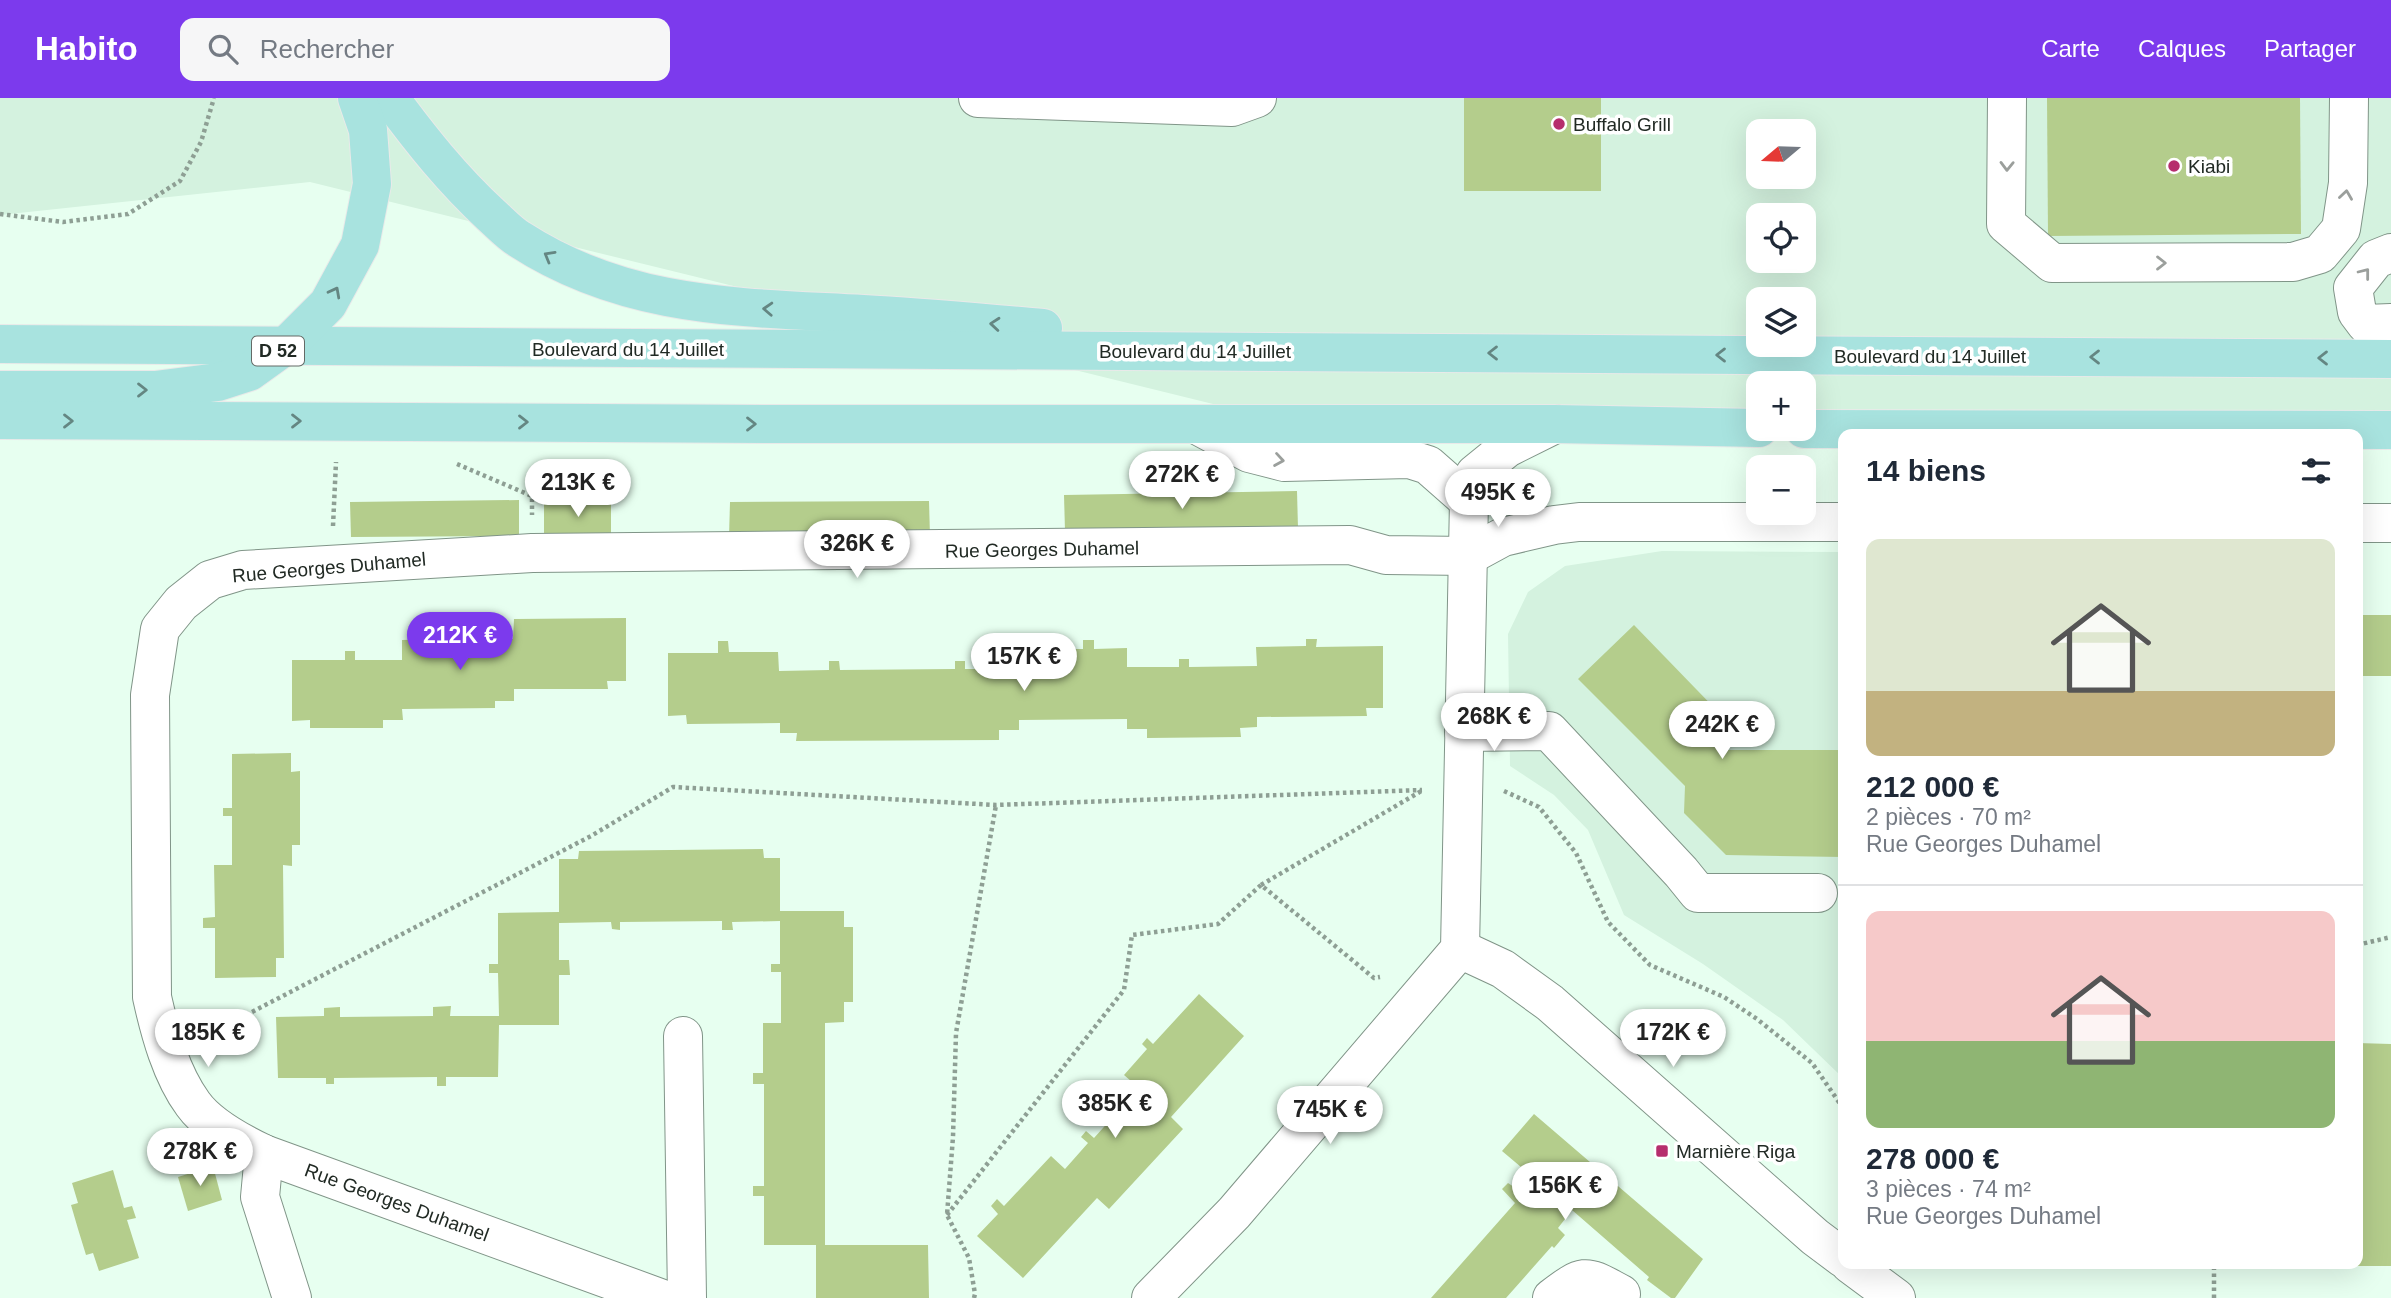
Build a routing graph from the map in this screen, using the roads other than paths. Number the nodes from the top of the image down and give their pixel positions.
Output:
1 (357, 98) edge
2 (390, 98) edge
3 (978, 98) edge
4 (1257, 98) edge
5 (2007, 98) edge
6 (2348, 98) edge
7 (2391, 253) edge
8 (2391, 323) edge
9 (0, 344) edge
10 (288, 344) junction
11 (1158, 351) junction
12 (2391, 359) edge
13 (0, 390) edge
14 (0, 421) edge
15 (1556, 424) junction
16 (1195, 425) junction
17 (1746, 428) edge
18 (1816, 429) edge
19 (1838, 429) edge
20 (2363, 430) edge
21 (2391, 430) edge
22 (1469, 501) junction
23 (1838, 522) edge
24 (2363, 523) edge
25 (2391, 523) edge
26 (1468, 556) junction
27 (1464, 732) junction
28 (1818, 893) dead end
29 (1460, 949) junction
30 (683, 1036) dead end
31 (264, 1154) junction
32 (1838, 1254) edge
33 (1857, 1269) edge
34 (1621, 1294) dead end
35 (292, 1298) edge
36 (660, 1298) edge
37 (687, 1298) edge
38 (1151, 1298) edge
39 (1552, 1298) edge
40 (1896, 1298) edge

10 -> 1 main road, D 52
11 -> 2 main road
3 - 4 street
5 -> 6 street
8 -> 7 street
9 - 10 main road, Boulevard du 14 Juillet
10 - 11 main road, Boulevard du 14 Juillet
13 -> 10 main road, D 52
12 -> 11 main road, Boulevard du 14 Juillet
14 -> 16 main road
15 - 16 main road
15 - 17 main road
15 - 22 street
16 -> 22 street
18 - 19 main road
20 - 21 main road
22 - 26 street
23 - 26 street
24 - 25 street
26 - 27 street
26 - 31 street, Rue Georges Duhamel
27 - 28 street
27 - 29 street
29 - 32 street
29 - 38 street
30 - 37 street
31 - 35 street
31 - 36 street, Rue Georges Duhamel
33 - 40 street
34 - 39 street

